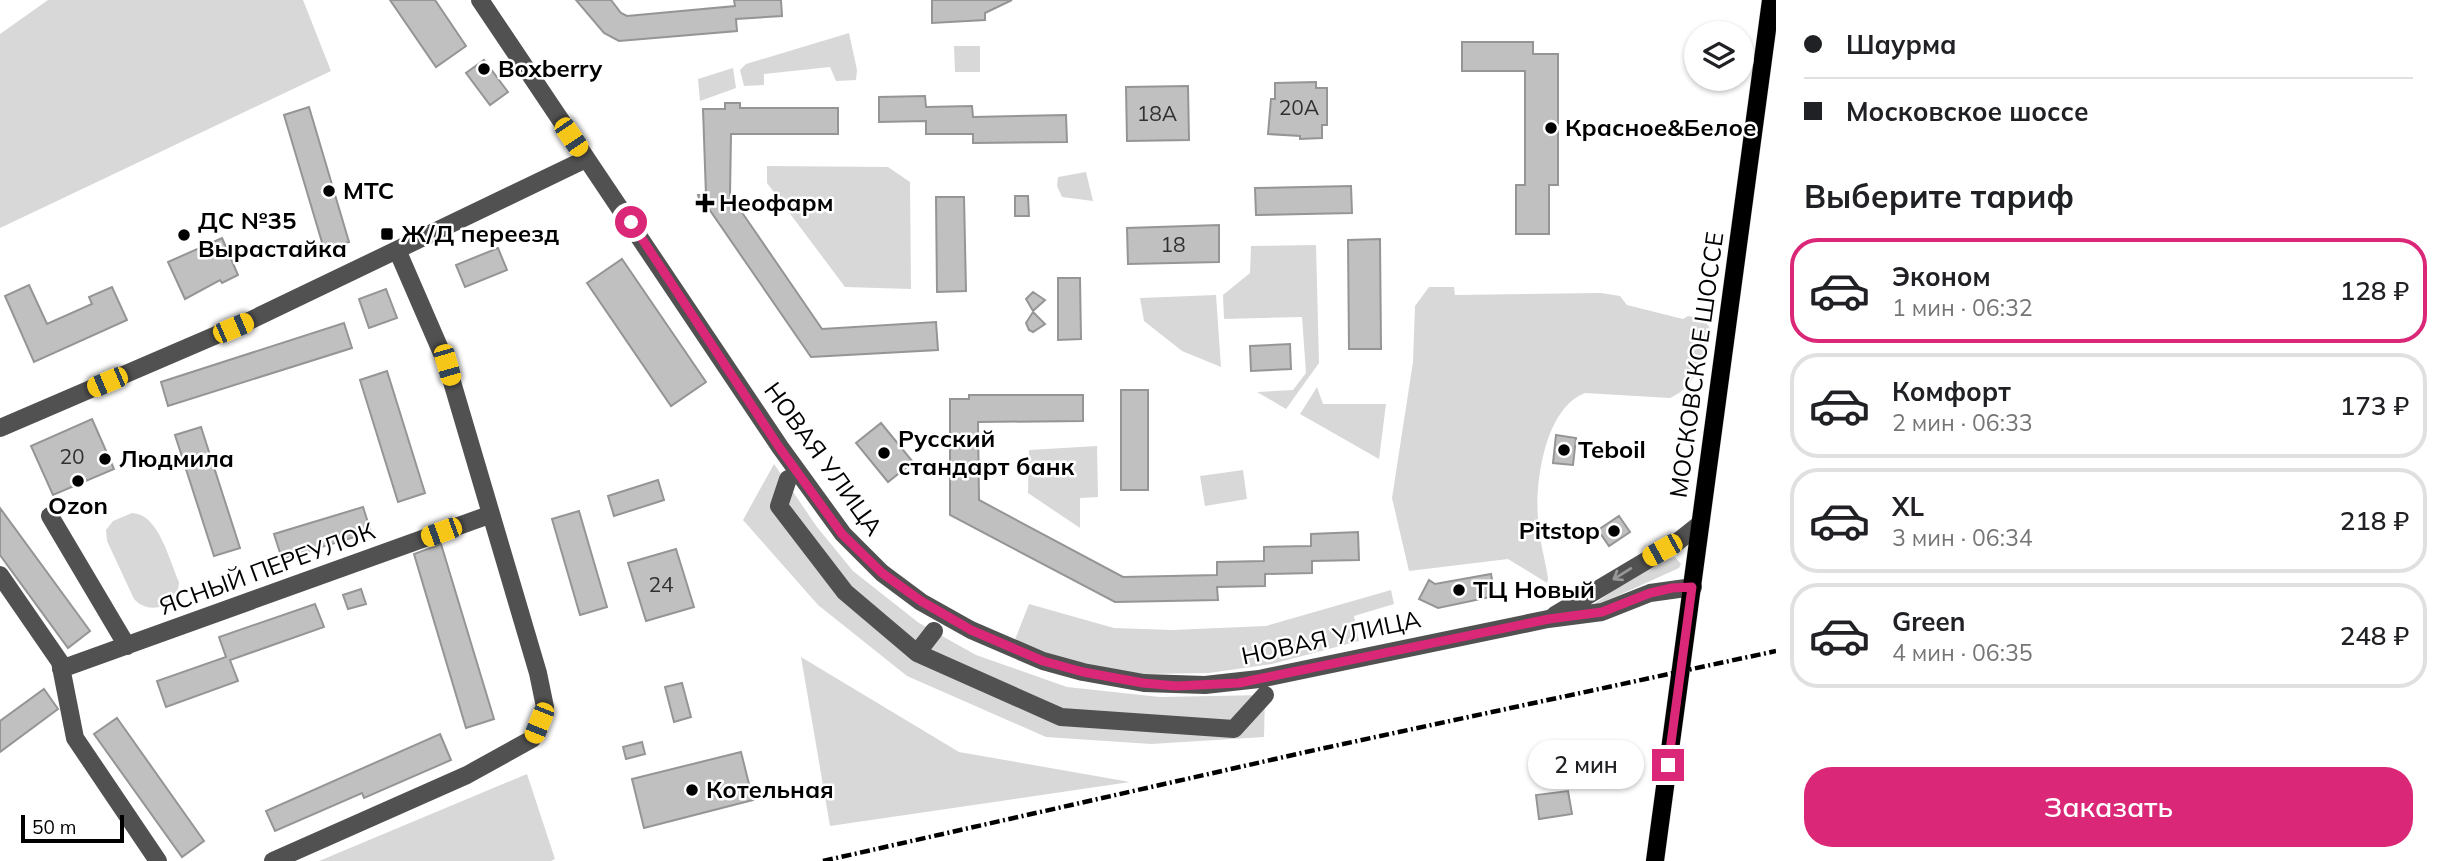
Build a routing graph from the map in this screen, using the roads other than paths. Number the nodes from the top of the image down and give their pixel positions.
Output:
1 (480, 0) edge
2 (1771, 0) edge
3 (586, 159) junction
4 (398, 252) junction
5 (0, 428) edge
6 (788, 480) dead end
7 (489, 515) junction
8 (50, 516) dead end
9 (1700, 524) junction
10 (0, 575) edge
11 (1692, 587) junction
12 (1549, 619) junction
13 (934, 632) dead end
14 (127, 646) junction
15 (917, 653) junction
16 (61, 669) junction
17 (1265, 695) dead end
18 (158, 861) edge
19 (273, 861) edge
20 (1655, 861) edge

1 - 3 street, НОВАЯ УЛИЦА
2 - 9 main road, МОСКОВСКОЕ ШОССЕ
3 - 4 street
3 - 12 street, НОВАЯ УЛИЦА
4 - 5 street
4 - 7 street
6 - 15 street
7 - 14 street, ЯСНЫЙ ПЕРЕУЛОК
7 - 19 street
8 - 14 street
9 - 11 main road, МОСКОВСКОЕ ШОССЕ
9 -> 12 street
10 - 16 street
11 - 12 street, НОВАЯ УЛИЦА
11 - 20 main road, МОСКОВСКОЕ ШОССЕ
13 - 15 street
14 - 16 street, ЯСНЫЙ ПЕРЕУЛОК
15 - 17 street
16 - 18 street

